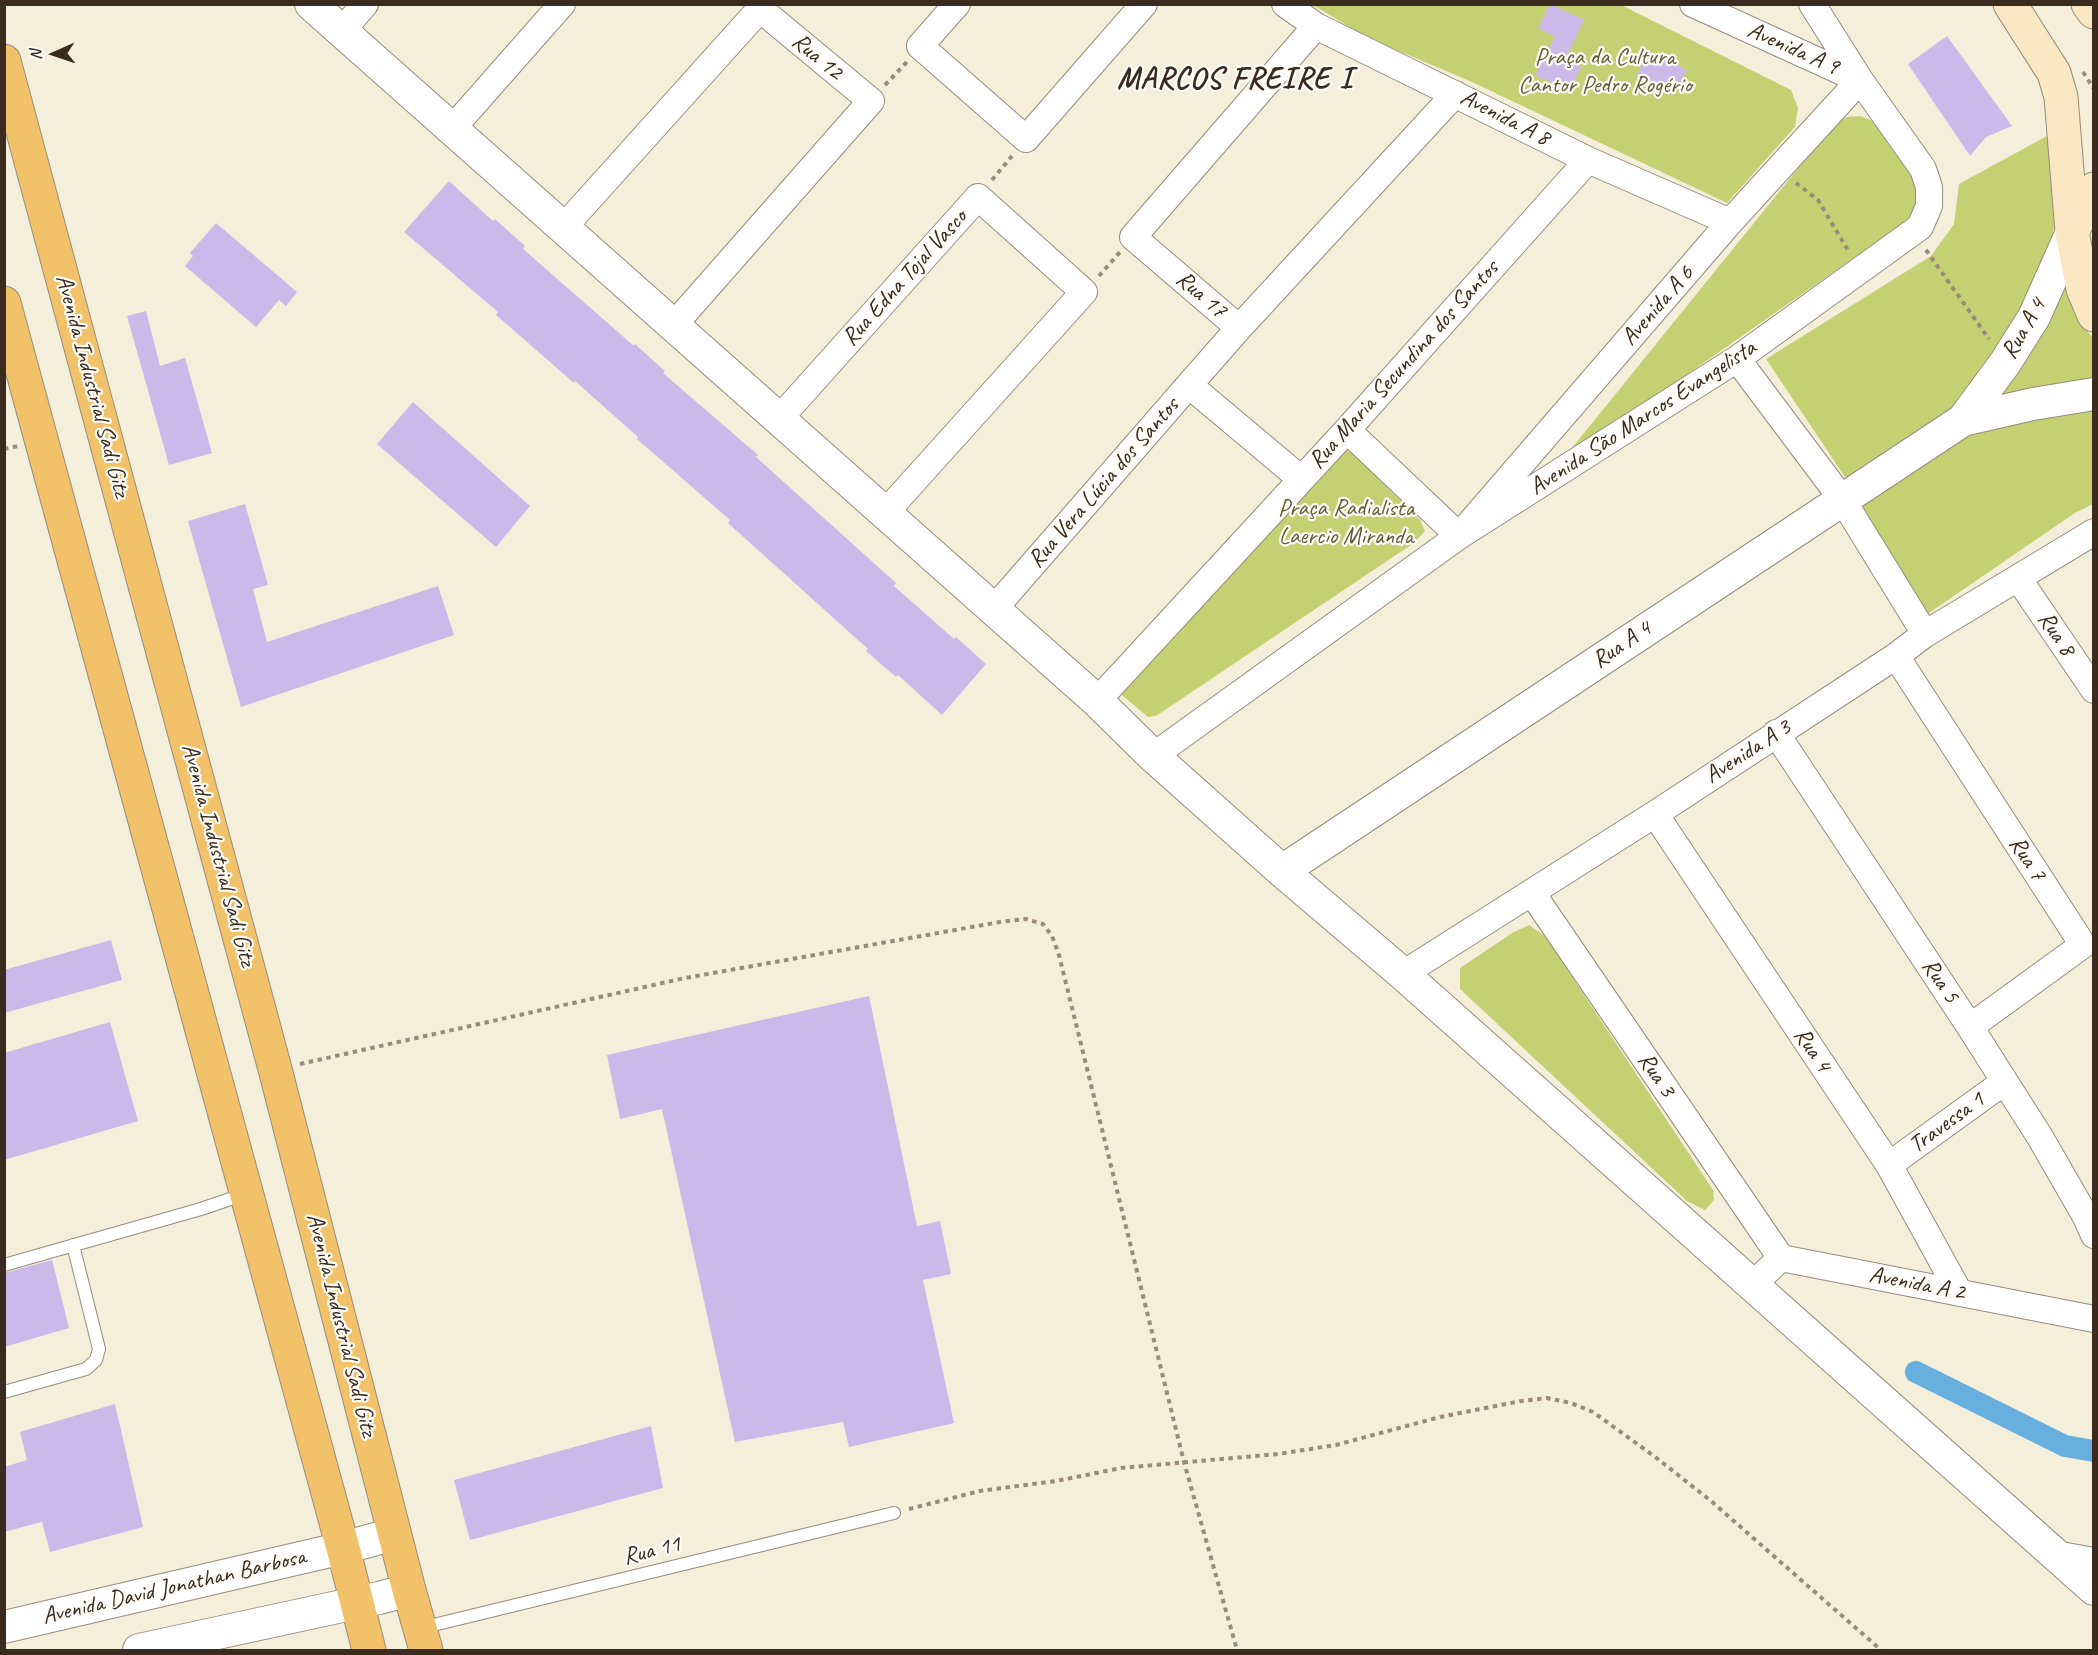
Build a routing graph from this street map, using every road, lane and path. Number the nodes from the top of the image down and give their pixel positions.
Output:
1 (311, 4) edge
2 (365, 4) edge
3 (562, 4) edge
4 (957, 4) edge
5 (1144, 4) edge
6 (1285, 4) edge
7 (1694, 4) edge
8 (1812, 4) edge
9 (2010, 4) edge
10 (2088, 4) edge
11 (2094, 12) edge
12 (1316, 26) junction
13 (341, 32) junction
14 (920, 46) junction
15 (4, 61) edge
16 (1860, 80) junction
17 (1455, 94) junction
18 (871, 101) junction
19 (451, 130) junction
20 (1026, 139) junction
21 (1588, 160) junction
22 (1778, 169) junction
23 (2094, 189) edge
24 (978, 197) junction
25 (1730, 222) junction
26 (562, 229) junction
27 (1914, 232) junction
28 (2072, 232) junction
29 (1133, 237) junction
30 (1860, 271) junction
31 (1084, 292) junction
32 (2094, 315) edge
33 (7, 323) edge
34 (672, 327) junction
35 (1239, 328) junction
36 (1737, 359) junction
37 (2006, 363) junction
38 (1190, 385) junction
39 (2094, 394) edge
40 (778, 420) junction
41 (1963, 420) junction
42 (1347, 430) junction
43 (1300, 479) junction
44 (1842, 499) junction
45 (885, 513) junction
46 (2094, 532) edge
47 (1459, 536) junction
48 (2018, 578) junction
49 (993, 610) junction
50 (1925, 634) junction
51 (1896, 656) junction
52 (2094, 690) edge
53 (1097, 701) junction
54 (1776, 733) junction
55 (1153, 756) junction
56 (1655, 814) junction
57 (1282, 871) junction
58 (1532, 893) junction
59 (1403, 974) junction
60 (1970, 1027) junction
61 (275, 1069) junction
62 (2004, 1082) junction
63 (1889, 1165) junction
64 (246, 1193) junction
65 (2094, 1235) edge
66 (74, 1245) junction
67 (1781, 1258) junction
68 (4, 1265) edge
69 (1751, 1286) junction
70 (1959, 1292) junction
71 (2094, 1318) edge
72 (4, 1392) edge
73 (1184, 1462) junction
74 (894, 1513) joint
75 (394, 1534) junction
76 (343, 1548) junction
77 (2055, 1554) junction
78 (2094, 1561) edge
79 (2094, 1589) edge
80 (409, 1590) junction
81 (356, 1603) junction
82 (4, 1627) edge
83 (423, 1640) edge
84 (139, 1650) edge
85 (369, 1650) edge
86 (1237, 1650) edge
87 (1881, 1650) edge

1 - 13 street
2 - 13 street
3 - 19 street
4 - 14 street
5 - 20 street
6 - 12 street, Avenida A 8
7 - 16 street, Avenida A 9
8 - 16 street, Avenida São Marcos Evangelista
9 - 28 main road
10 - 11 main road
12 - 17 street, Avenida A 8
12 - 29 street
13 - 19 street
14 - 18 path
14 - 20 street
15 - 61 main road, Avenida Industrial Sadi Gitz
16 - 22 street, Avenida A 6
16 - 27 street, Avenida São Marcos Evangelista
17 - 21 street, Avenida A 8
17 - 35 street, Rua 17
18 - 26 street, Rua 12
18 - 34 street
19 - 26 street
20 - 24 path
21 - 25 street, Avenida A 8
21 - 42 street, Rua Maria Secundina dos Santos
22 - 25 street, Avenida A 6
22 - 30 path
23 - 28 main road
24 - 31 street, Rua Edna Tojal Vasco
24 - 40 street, Rua Edna Tojal Vasco
25 - 47 street, Avenida A 6
26 - 34 street
27 - 30 street, Avenida São Marcos Evangelista
27 - 37 path
28 - 32 main road
28 - 37 street, Rua A 4
29 - 31 path
29 - 35 street, Rua 17
30 - 36 street, Avenida São Marcos Evangelista
31 - 45 street
33 - 64 main road
34 - 40 street
35 - 38 street
36 - 44 street
36 - 47 street, Avenida São Marcos Evangelista
37 - 41 street, Rua A 4
38 - 43 street, Rua Vera Lúcia dos Santos
38 - 49 street, Rua Vera Lúcia dos Santos
39 - 41 street, Rua A 4
40 - 45 street
41 - 44 street, Rua A 4
42 - 43 street, Rua Maria Secundina dos Santos
42 - 47 street
43 - 53 street, Rua Maria Secundina dos Santos
44 - 50 street
44 - 57 street, Rua A 4
45 - 49 street
46 - 48 street, Avenida A 3
47 - 55 street, Avenida São Marcos Evangelista
48 - 50 street, Avenida A 3
48 - 52 street, Rua 8
49 - 53 street
50 - 51 street, Avenida A 3
51 - 54 street, Avenida A 3
51 - 60 street, Rua 7
53 - 55 street
54 - 56 street, Avenida A 3
54 - 60 street, Rua 5
55 - 57 street
56 - 58 street, Avenida A 3
56 - 63 street, Rua 4
57 - 59 street
58 - 59 street, Avenida A 3
58 - 67 street, Rua 3
59 - 69 street
60 - 62 street, Rua 5
61 - 73 path
61 - 75 main road, Avenida Industrial Sadi Gitz
62 - 63 street, Travessa 1
62 - 65 street, Rua 5
63 - 70 street, Rua 4
64 - 66 lane
64 - 76 main road
66 - 68 lane
66 - 72 lane
67 - 69 street
67 - 70 street, Avenida A 2
69 - 77 street
70 - 71 street, Avenida A 2
73 - 74 path
73 - 86 path
73 - 87 path
74 - 83 lane, Rua 11
75 - 76 street, Avenida David Jonathan Barbosa
75 - 80 main road, Avenida Industrial Sadi Gitz
76 - 81 main road
76 - 82 street, Avenida David Jonathan Barbosa
77 - 78 street
77 - 79 street
80 - 81 street
80 - 83 main road, Avenida Industrial Sadi Gitz
81 - 84 street
81 - 85 main road

